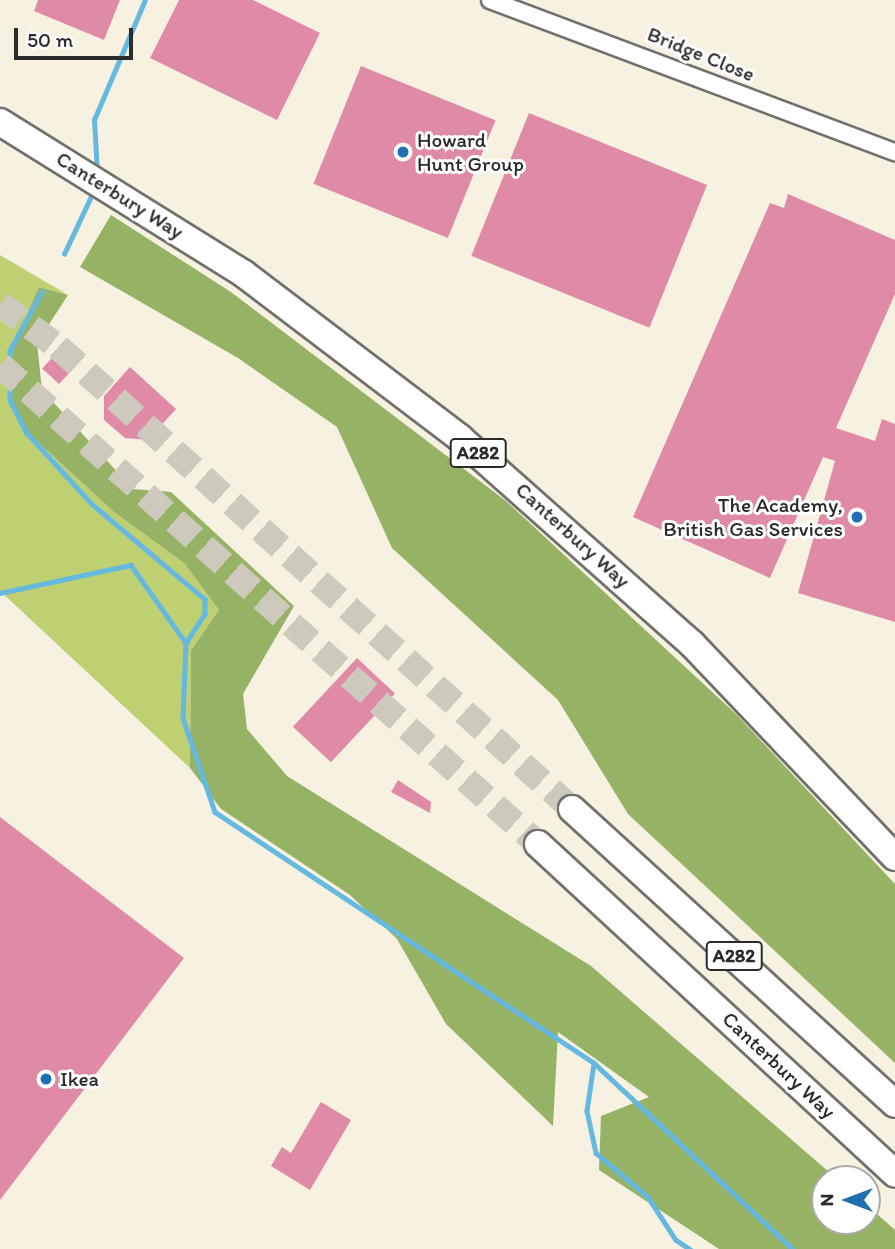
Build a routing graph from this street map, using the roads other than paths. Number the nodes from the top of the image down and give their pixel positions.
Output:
1 (490, 0) edge
2 (0, 122) edge
3 (895, 152) edge
4 (572, 809) tunnel mouth
5 (538, 844) tunnel mouth
6 (895, 858) edge
7 (895, 1104) edge
8 (895, 1174) edge

1 - 3 street, Bridge Close
2 - 6 highway, Canterbury Way / A282
4 - 7 highway, A282
5 - 8 highway, Canterbury Way / A282

